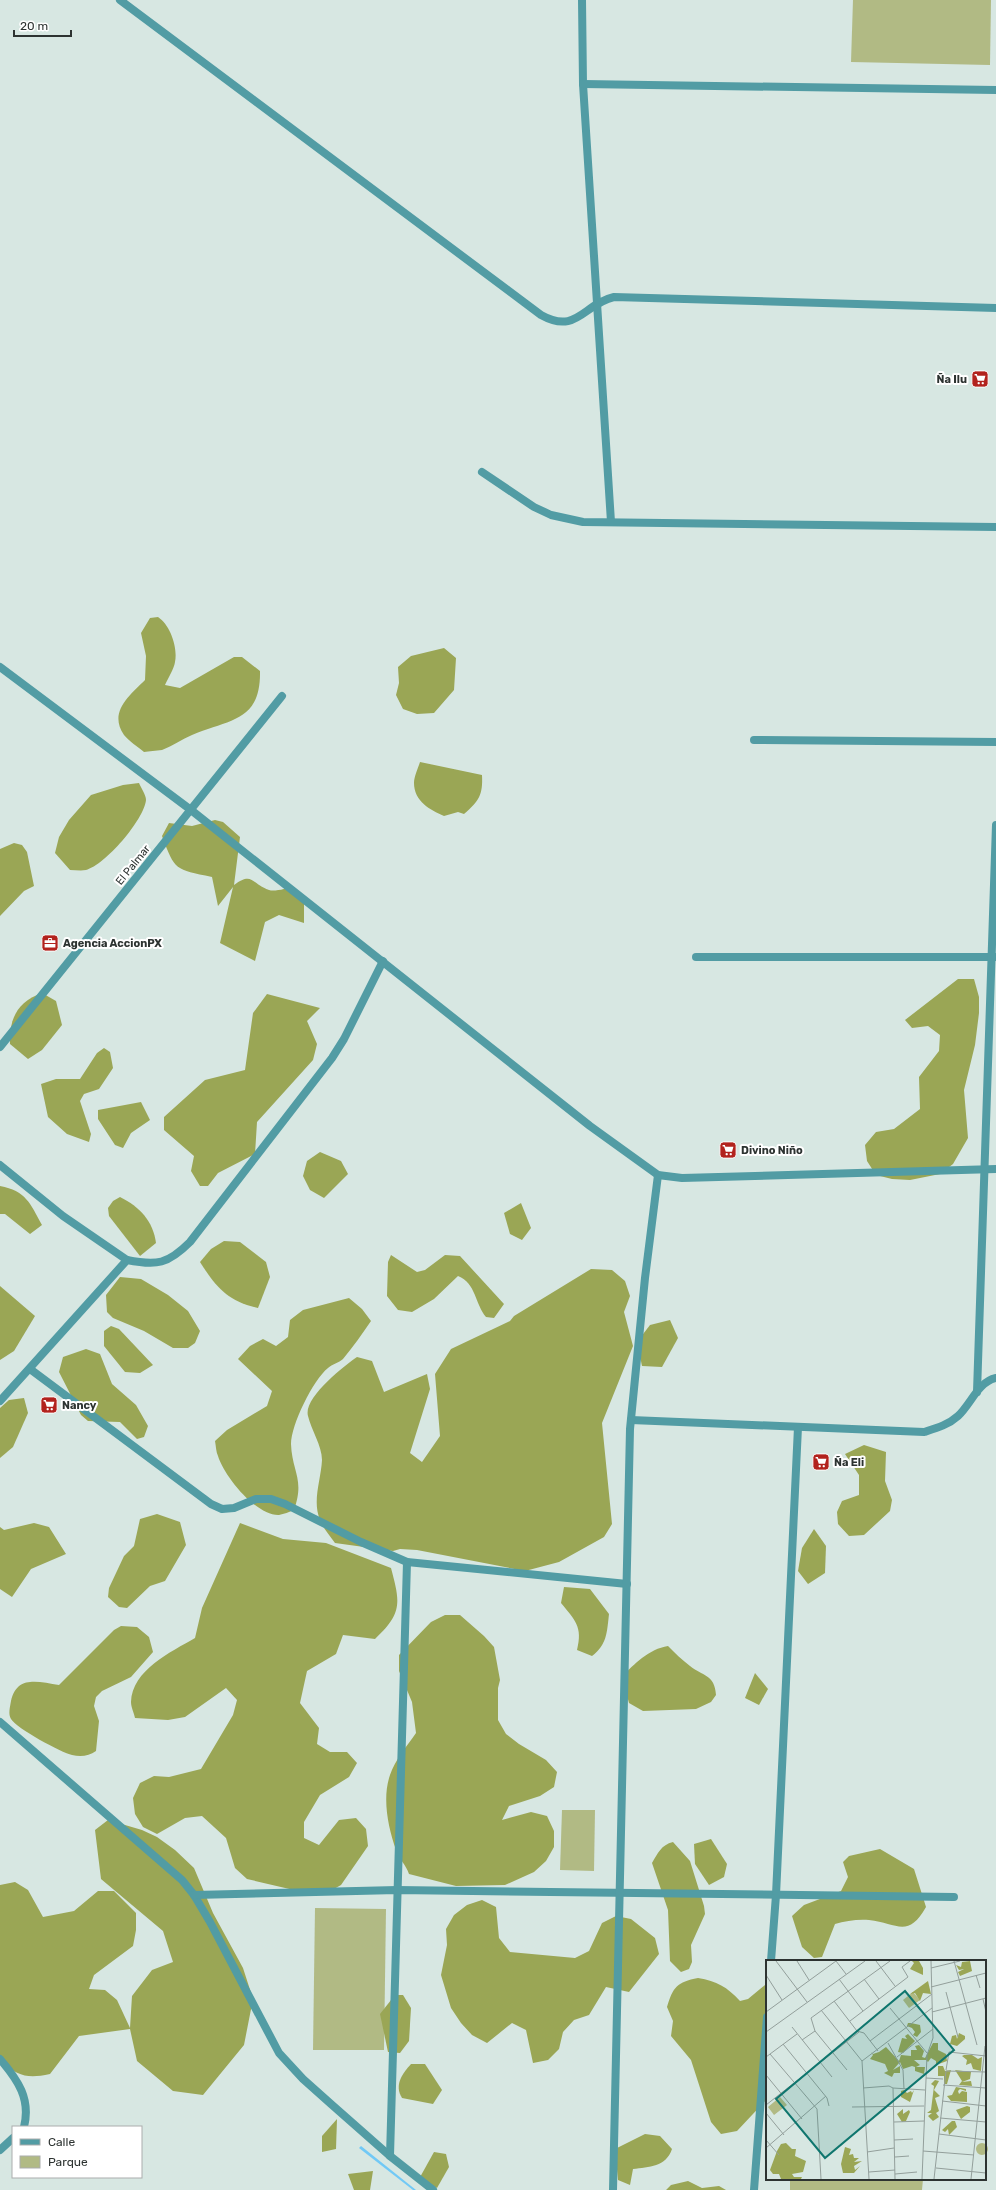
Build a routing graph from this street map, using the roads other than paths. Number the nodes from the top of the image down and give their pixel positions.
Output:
1 (120, 0) edge
2 (582, 0) edge
3 (584, 84) junction
4 (996, 90) edge
5 (596, 304) junction
6 (996, 308) edge
7 (482, 472) dead end
8 (611, 522) junction
9 (996, 527) edge
10 (0, 667) edge
11 (282, 696) dead end
12 (754, 740) dead end
13 (996, 742) edge
14 (191, 810) junction
15 (996, 825) edge
16 (696, 957) dead end
17 (994, 957) edge
18 (383, 961) junction
19 (0, 1047) edge
20 (0, 1165) edge
21 (996, 1169) edge
22 (983, 1170) junction
23 (656, 1174) junction
24 (127, 1260) junction
25 (30, 1369) junction
26 (996, 1378) edge
27 (977, 1392) junction
28 (0, 1401) edge
29 (631, 1420) junction
30 (798, 1427) junction
31 (407, 1562) junction
32 (627, 1584) junction
33 (0, 1722) edge
34 (397, 1890) junction
35 (620, 1893) junction
36 (194, 1895) junction
37 (776, 1895) junction
38 (954, 1897) dead end
39 (771, 1960) edge
40 (766, 2030) edge
41 (0, 2059) edge
42 (24, 2126) edge
43 (12, 2139) edge
44 (0, 2150) edge
45 (390, 2156) junction
46 (433, 2190) edge
47 (613, 2190) edge
48 (754, 2190) edge

1 - 5 street
2 - 3 street
3 - 4 street
3 - 5 street
5 - 6 street
5 - 8 street
7 - 8 street
8 - 9 street
10 - 14 street
11 - 14 street, El Palmar
12 - 13 street
14 - 18 street
14 - 19 street, El Palmar
15 - 17 street
16 - 17 street
17 - 22 street
18 - 23 street
18 - 24 street
20 - 24 street
21 - 22 street
22 - 23 street
22 - 27 street
23 - 29 street
24 - 25 street
25 - 28 street
25 - 31 street
26 - 27 street
27 - 30 street
29 - 30 street
29 - 32 street
30 - 37 street
31 - 32 street
31 - 34 street
32 - 35 street
33 - 36 street
34 - 35 street
34 - 36 street
34 - 45 street
35 - 37 street
35 - 47 street
36 - 45 street
37 - 38 street
37 - 39 street
40 - 48 street
41 - 42 street
43 - 44 street
45 - 46 street

